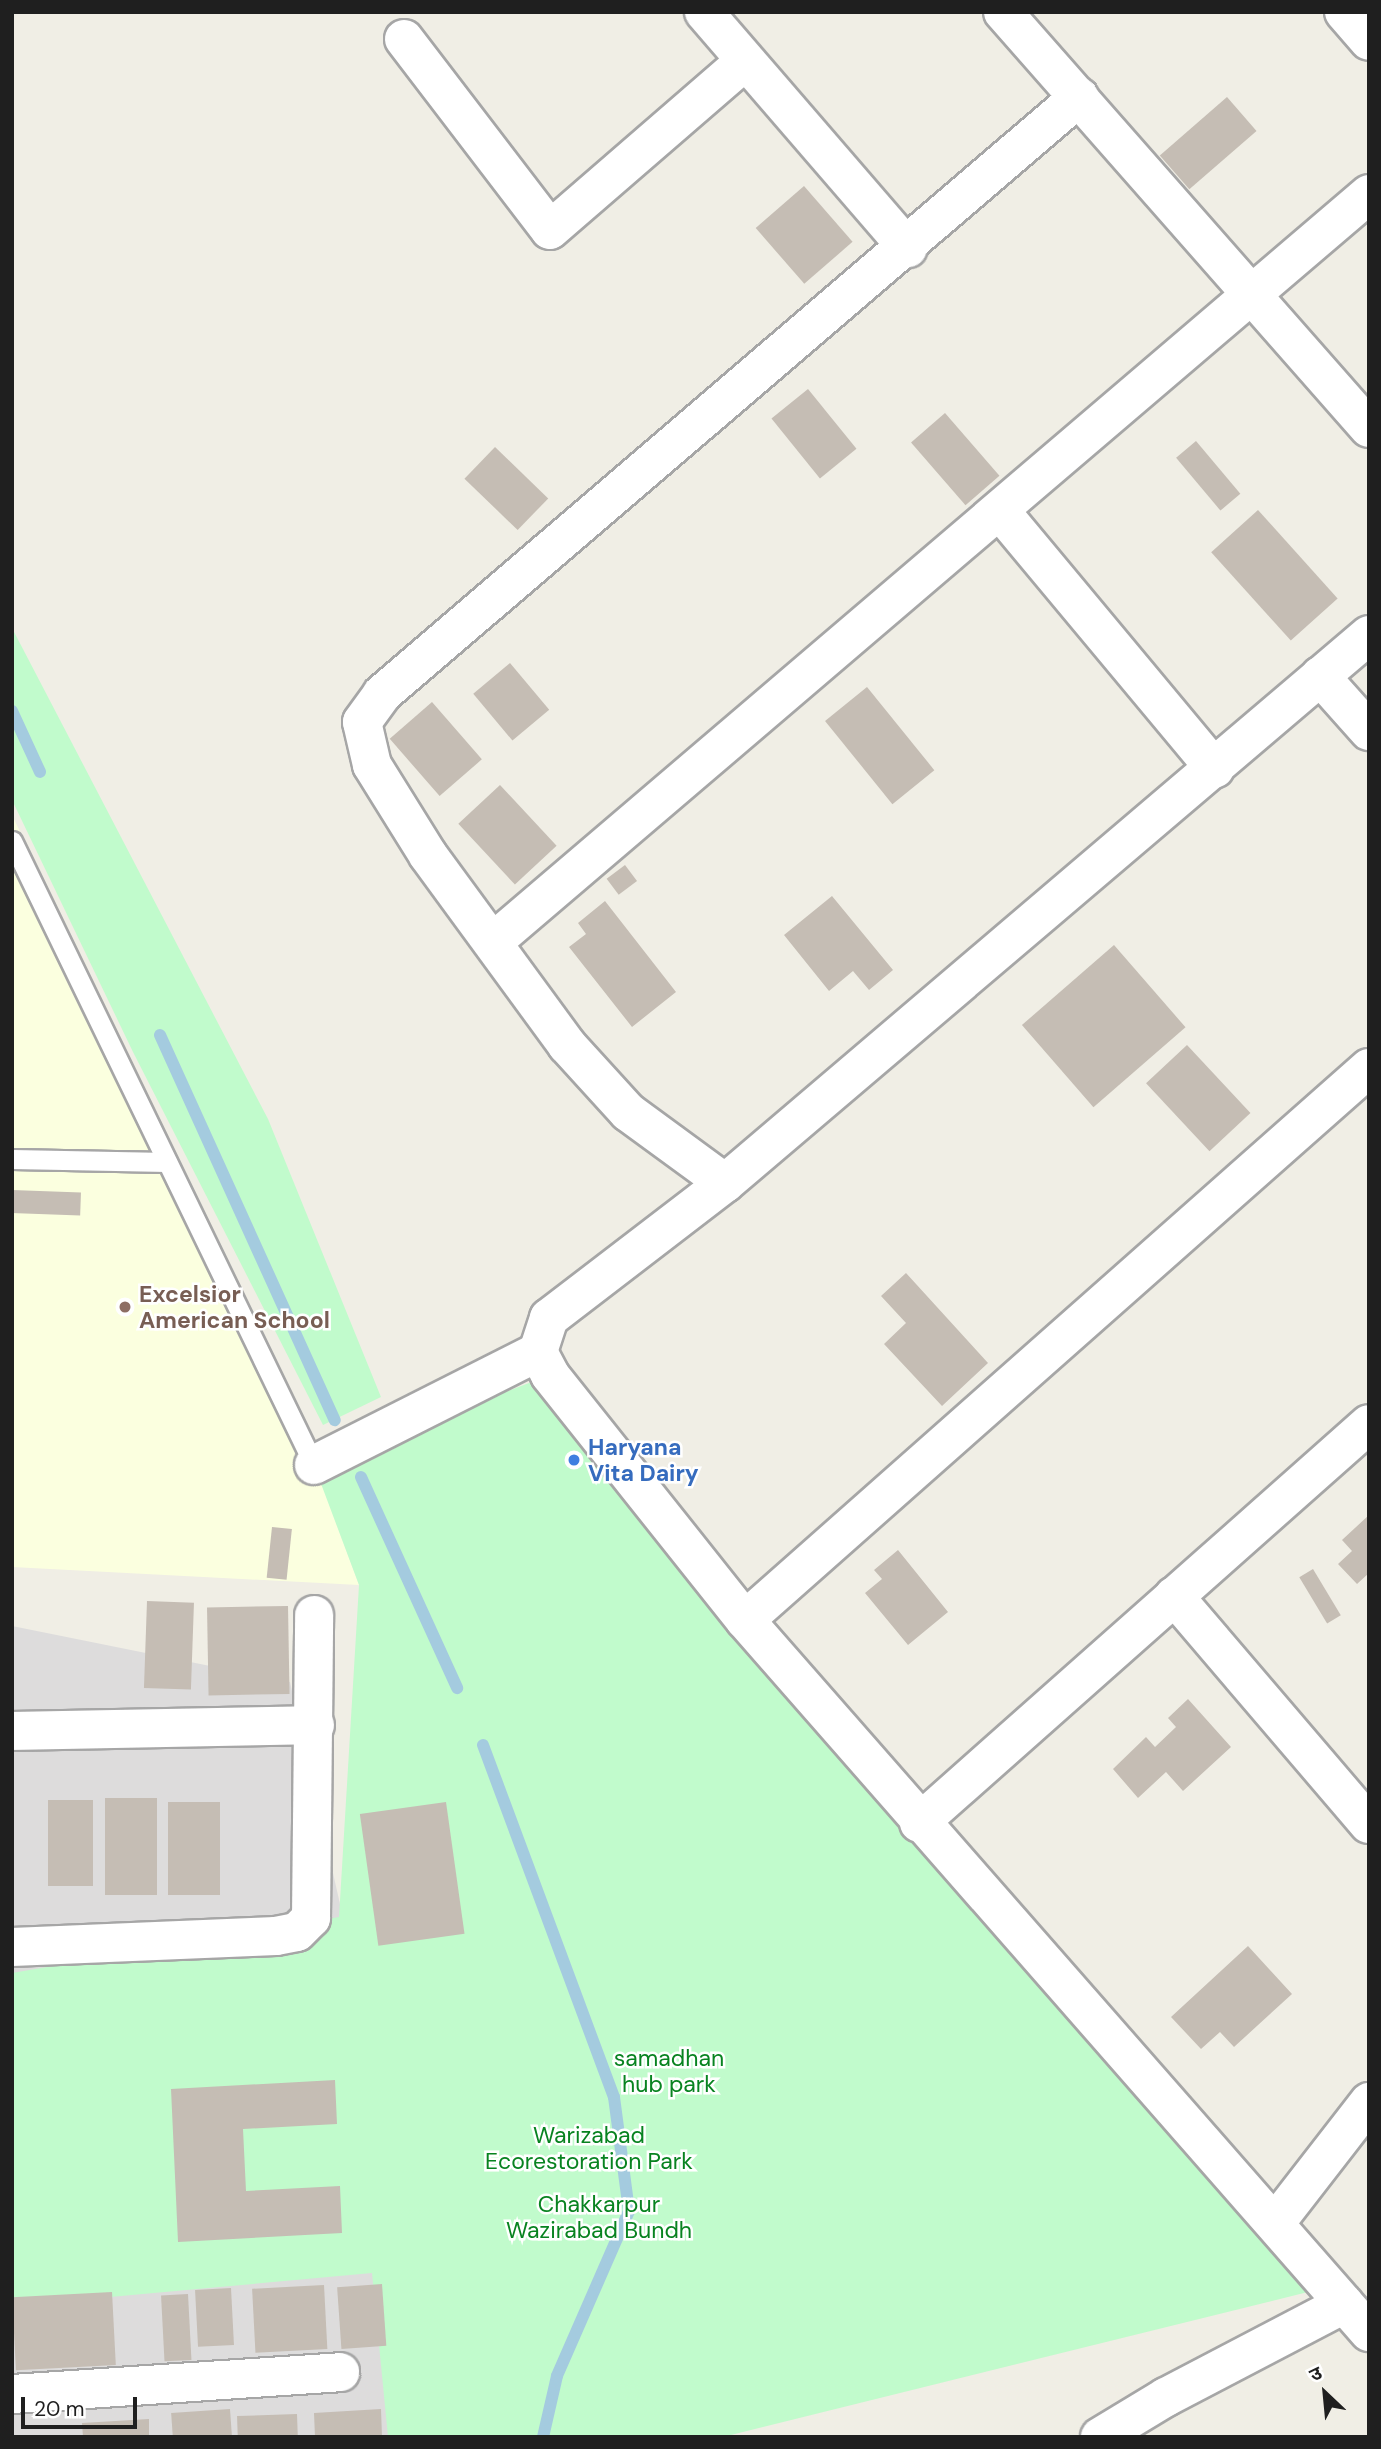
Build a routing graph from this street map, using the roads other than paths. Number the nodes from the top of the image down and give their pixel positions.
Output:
1 (704, 12) edge
2 (1003, 12) edge
3 (1344, 12) edge
4 (404, 38) dead end
5 (1369, 41) edge
6 (745, 61) junction
7 (1079, 97) junction
8 (1369, 194) edge
9 (908, 248) junction
10 (1253, 294) junction
11 (1369, 428) edge
12 (1001, 512) junction
13 (1369, 635) edge
14 (1320, 676) junction
15 (1369, 731) edge
16 (1215, 769) junction
17 (12, 841) edge
18 (494, 942) junction
19 (1369, 1068) edge
20 (12, 1159) edge
21 (167, 1162) junction
22 (725, 1183) junction
23 (538, 1352) junction
24 (1369, 1424) edge
25 (314, 1465) joint
26 (1174, 1596) junction
27 (314, 1615) dead end
28 (745, 1620) junction
29 (315, 1725) junction
30 (12, 1731) edge
31 (919, 1823) junction
32 (1369, 1824) edge
33 (12, 1947) edge
34 (1369, 2102) edge
35 (1276, 2222) junction
36 (1343, 2304) junction
37 (1369, 2332) edge
38 (340, 2372) dead end
39 (12, 2394) edge
40 (1100, 2437) edge

1 - 6 street
2 - 7 street
3 - 5 street
4 - 6 street
6 - 9 street
7 - 9 street
7 - 10 street
8 - 10 street
9 - 18 street
10 - 11 street
10 - 12 street
12 - 16 street
12 - 18 street
13 - 14 street
14 - 15 street
14 - 16 street
16 - 22 street
17 - 21 lane
18 - 22 street
19 - 28 street
20 - 21 lane
21 - 25 lane
22 - 23 street
23 - 25 street
23 - 28 street
24 - 26 street
26 - 31 street
26 - 32 street
27 - 29 street
28 - 31 street
29 - 30 street
29 - 33 street
31 - 35 street
34 - 35 street
35 - 36 street
36 - 37 street
36 - 40 street
38 - 39 street

